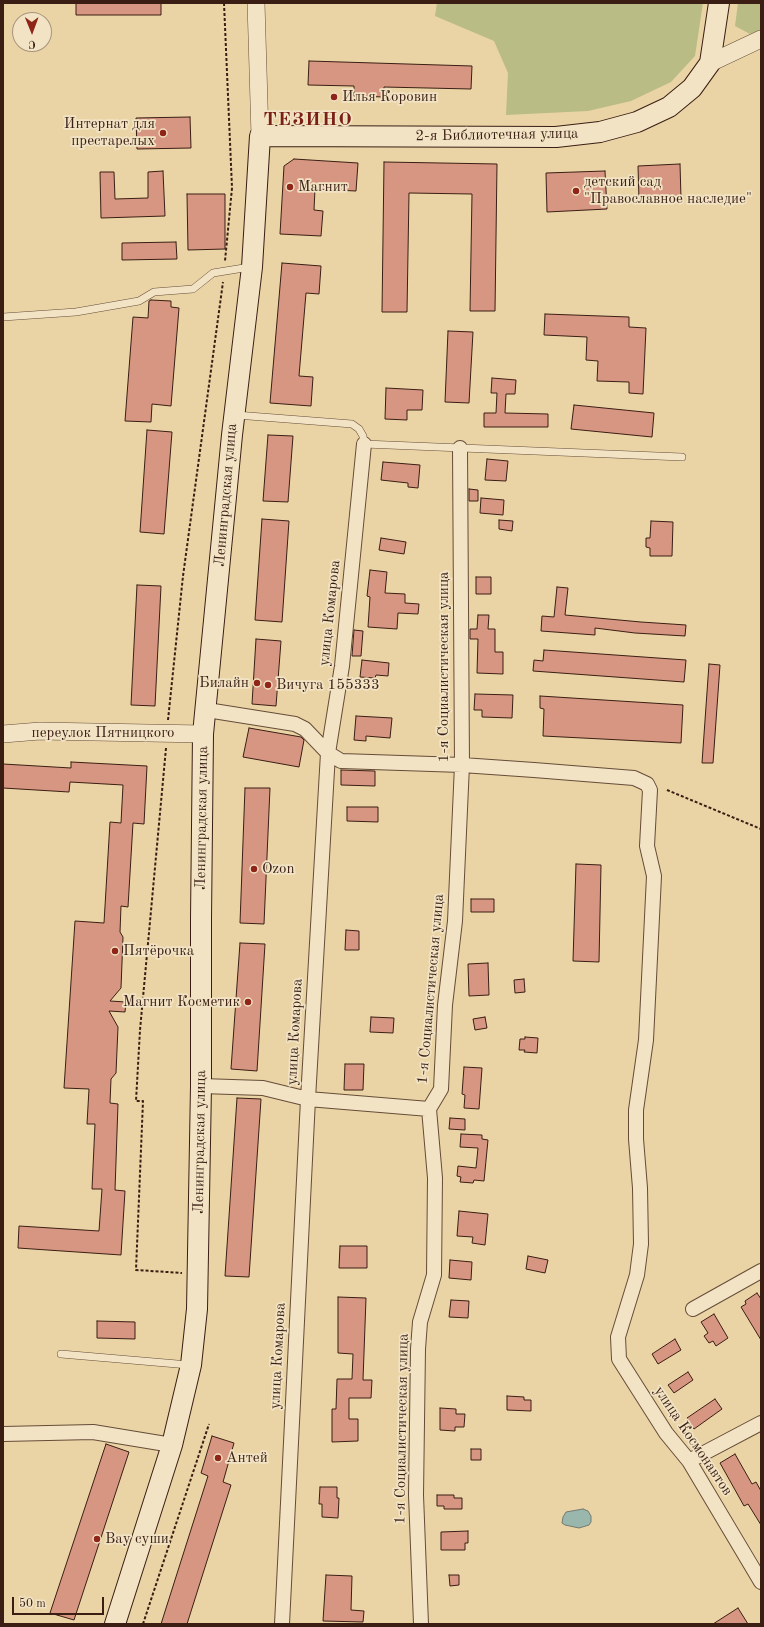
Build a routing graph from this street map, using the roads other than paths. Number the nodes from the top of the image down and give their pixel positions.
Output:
1 (256, 3) edge
2 (720, 3) edge
3 (761, 38) edge
4 (710, 63) junction
5 (260, 136) junction
6 (252, 267) junction
7 (3, 317) edge
8 (234, 415) junction
9 (364, 444) junction
10 (460, 448) junction
11 (682, 458) dead end
12 (206, 710) junction
13 (3, 734) edge
14 (204, 734) junction
15 (328, 752) junction
16 (462, 765) junction
17 (201, 1086) junction
18 (308, 1099) junction
19 (430, 1109) junction
20 (761, 1271) edge
21 (693, 1309) dead end
22 (61, 1354) dead end
23 (191, 1365) junction
24 (761, 1422) edge
25 (3, 1434) edge
26 (172, 1445) junction
27 (689, 1461) junction
28 (757, 1566) edge
29 (761, 1582) edge
30 (115, 1624) edge
31 (282, 1624) edge
32 (421, 1624) edge

1 - 5 street, Ленинградская улица
2 - 4 main road
3 - 4 street
4 - 5 main road, 2-я Библиотечная улица
5 - 6 main road, Ленинградская улица
6 - 7 lane
6 - 8 main road, Ленинградская улица
8 - 9 lane
8 - 12 main road, Ленинградская улица
9 - 10 lane
9 - 15 street, улица Комарова
10 - 11 lane
10 - 16 street, 1-я Социалистическая улица
12 - 14 main road, Ленинградская улица
12 - 15 street
13 - 14 street, переулок Пятницкого
14 - 17 main road, Ленинградская улица
15 - 16 street
15 - 18 street, улица Комарова
16 - 19 street, 1-я Социалистическая улица
16 - 27 street, улица Космонавтов
17 - 18 street
17 - 23 main road, Ленинградская улица
18 - 19 street
18 - 31 street, улица Комарова
19 - 32 street, 1-я Социалистическая улица
20 - 21 street
22 - 23 lane
23 - 26 main road, Ленинградская улица
24 - 27 street
25 - 26 street
26 - 30 main road, Ленинградская улица
27 - 28 street, улица Космонавтов
28 - 29 street, улица Космонавтов

